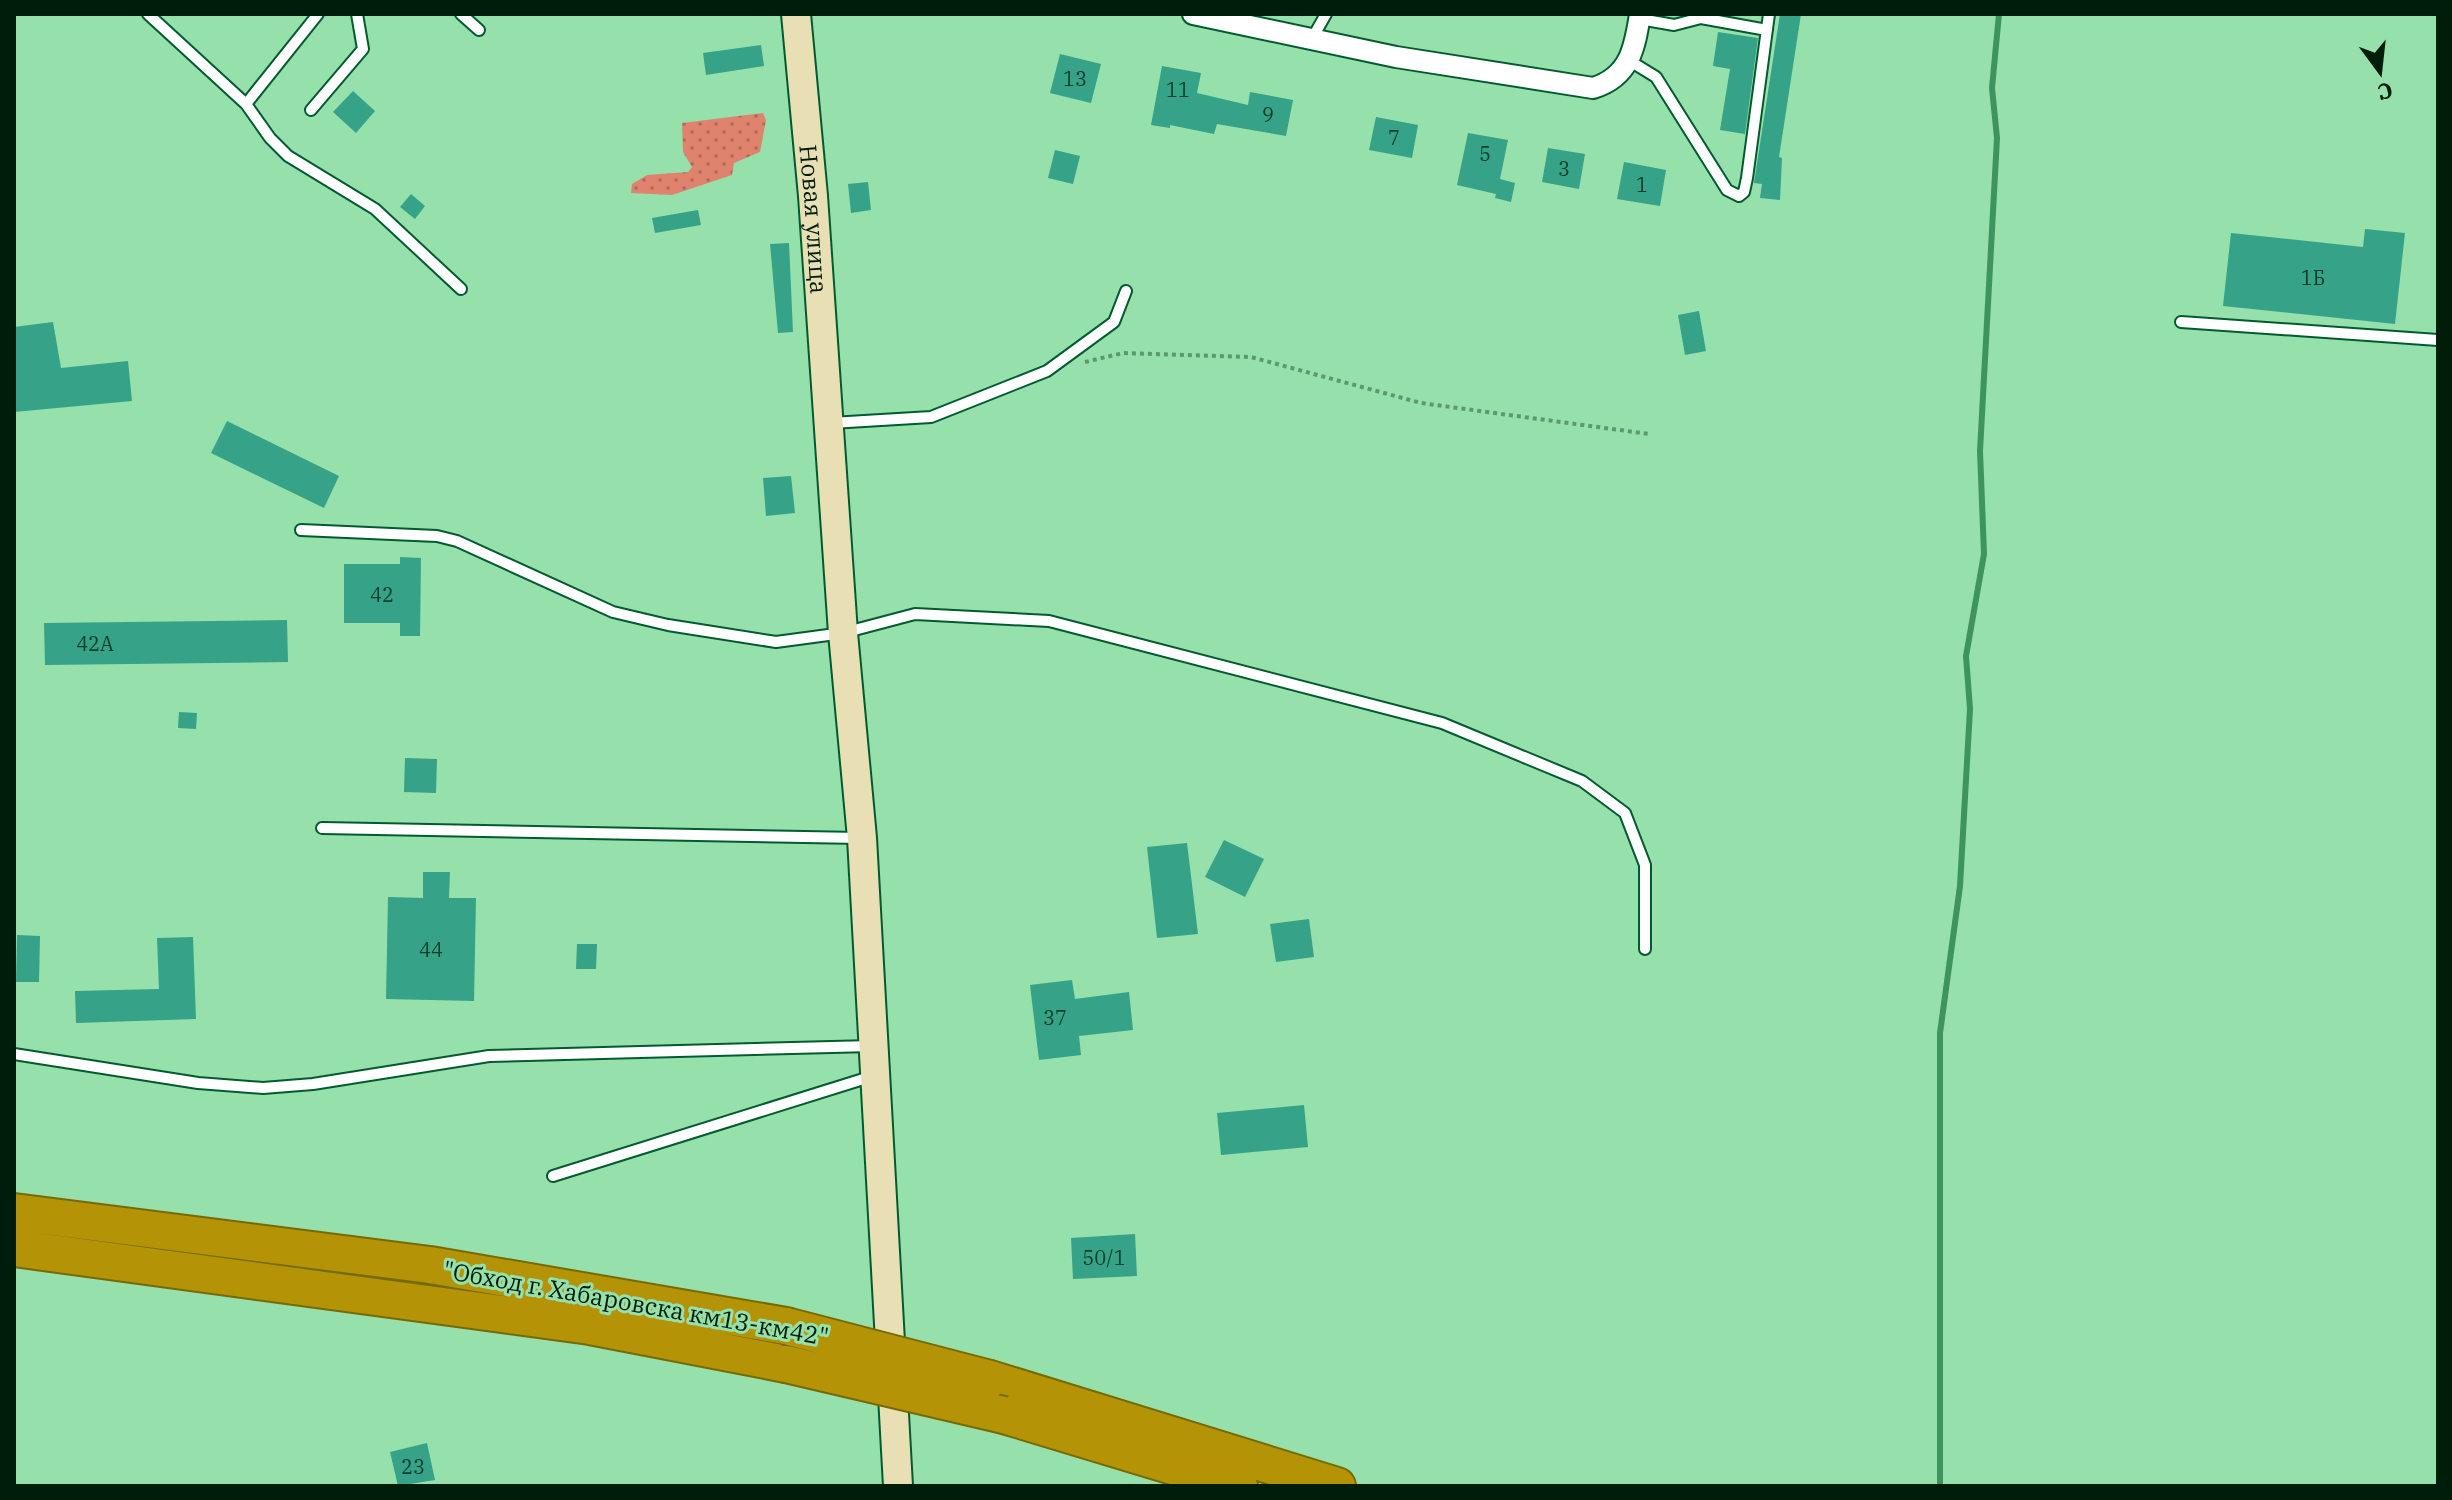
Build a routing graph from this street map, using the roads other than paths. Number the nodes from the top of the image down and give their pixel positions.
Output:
1 (148, 14) edge
2 (318, 14) edge
3 (357, 14) edge
4 (461, 14) edge
5 (796, 14) edge
6 (1193, 14) edge
7 (1326, 14) edge
8 (1769, 14) edge
9 (1640, 17) edge
10 (479, 30) dead end
11 (1767, 30) junction
12 (1313, 37) junction
13 (1630, 61) junction
14 (246, 104) junction
15 (311, 110) dead end
16 (461, 289) dead end
17 (1126, 291) dead end
18 (2181, 322) dead end
19 (2438, 340) edge
20 (831, 423) junction
21 (301, 530) dead end
22 (843, 633) junction
23 (322, 828) dead end
24 (862, 838) junction
25 (1645, 949) dead end
26 (874, 1046) junction
27 (14, 1054) edge
28 (875, 1075) junction
29 (553, 1176) dead end
30 (14, 1212) edge
31 (14, 1248) edge
32 (898, 1486) edge
33 (1239, 1486) edge
34 (1337, 1486) edge

1 - 14 lane
2 - 14 lane
3 - 15 lane
4 - 10 lane
5 - 20 main road, Новая улица
6 - 12 street
7 - 12 lane
8 - 11 lane
9 - 11 lane
9 - 13 street
11 - 13 lane
12 - 13 street
14 - 16 lane
17 - 20 lane
18 - 19 lane
20 - 22 main road, Новая улица
21 - 22 lane
22 - 24 main road, Новая улица
22 - 25 lane
23 - 24 lane
24 - 26 main road, Новая улица
26 - 27 lane
26 - 28 main road, Новая улица
28 - 29 lane
28 - 32 main road, Новая улица
30 - 34 highway, "Обход г. Хабаровска км13-км42", bridge
31 - 33 highway, "Обход г. Хабаровска км13-км42", bridge

